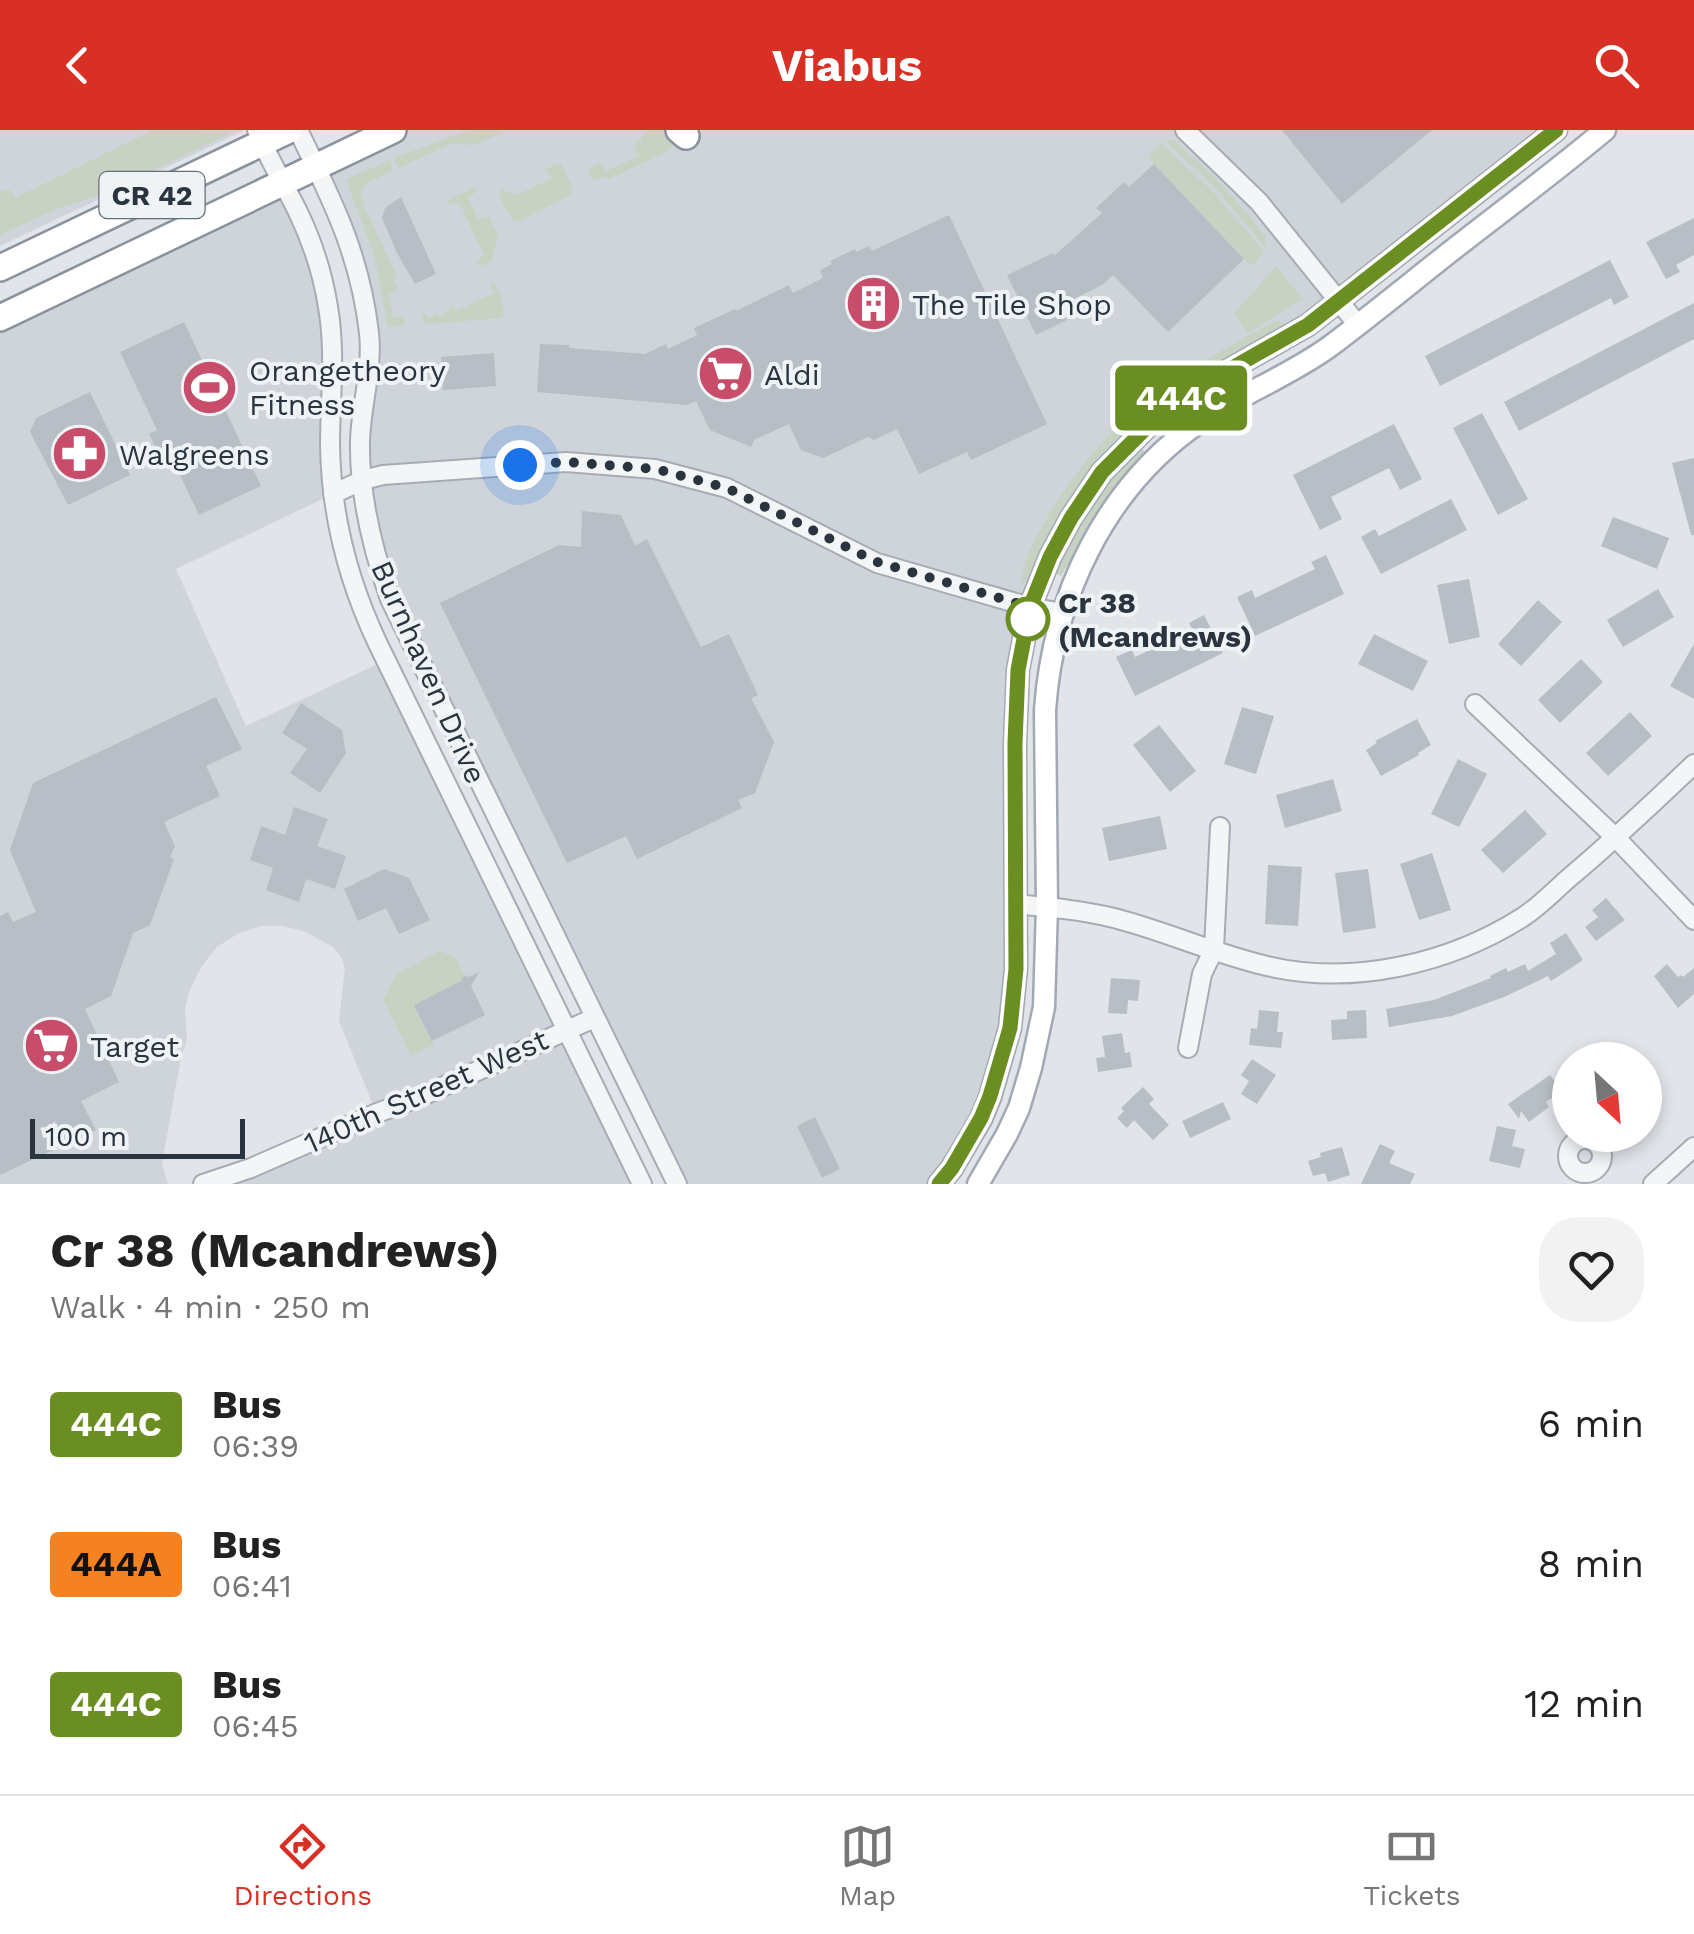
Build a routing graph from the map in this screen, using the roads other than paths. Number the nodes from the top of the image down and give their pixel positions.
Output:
1 (289, 130) edge
2 (298, 130) edge
3 (1185, 130) edge
4 (1556, 130) edge
5 (1605, 130) edge
6 (392, 132) edge
7 (260, 136) edge
8 (316, 167) junction
9 (283, 183) junction
10 (0, 268) edge
11 (1338, 301) junction
12 (0, 318) edge
13 (1358, 324) junction
14 (363, 480) junction
15 (333, 494) junction
16 (1030, 607) junction
17 (1062, 613) junction
18 (1475, 704) dead end
19 (1694, 764) edge
20 (1220, 827) dead end
21 (1616, 838) junction
22 (1015, 904) junction
23 (1047, 906) junction
24 (1694, 920) edge
25 (1214, 949) junction
26 (594, 1018) junction
27 (566, 1029) junction
28 (1188, 1048) dead end
29 (1694, 1148) edge
30 (203, 1184) edge
31 (642, 1184) edge
32 (677, 1184) edge
33 (939, 1184) edge
34 (978, 1184) edge
35 (1653, 1184) edge

1 - 7 highway, CR 42
2 - 8 street, Burnhaven Drive
3 - 11 street
4 - 11 main road
5 - 13 main road
6 - 8 highway, CR 42
7 - 9 street, Burnhaven Drive
7 - 10 highway, CR 42
8 - 9 highway, CR 42
8 - 14 street, Burnhaven Drive
9 - 12 highway, CR 42
9 - 15 street, Burnhaven Drive
11 - 13 street
11 - 16 main road
13 - 17 main road
14 - 15 street
14 - 16 street
14 - 26 street, Burnhaven Drive
15 - 27 street, Burnhaven Drive
16 - 17 street
16 - 22 main road
17 - 23 main road
18 - 21 street
19 - 21 street
20 - 25 street
21 - 24 street
21 - 25 street
22 - 23 street
22 - 33 main road
23 - 25 street
23 - 34 main road
25 - 28 street
26 - 27 street, 140th Street West
26 - 32 street, Burnhaven Drive
27 - 30 street, 140th Street West
27 - 31 street, Burnhaven Drive
29 - 35 street

